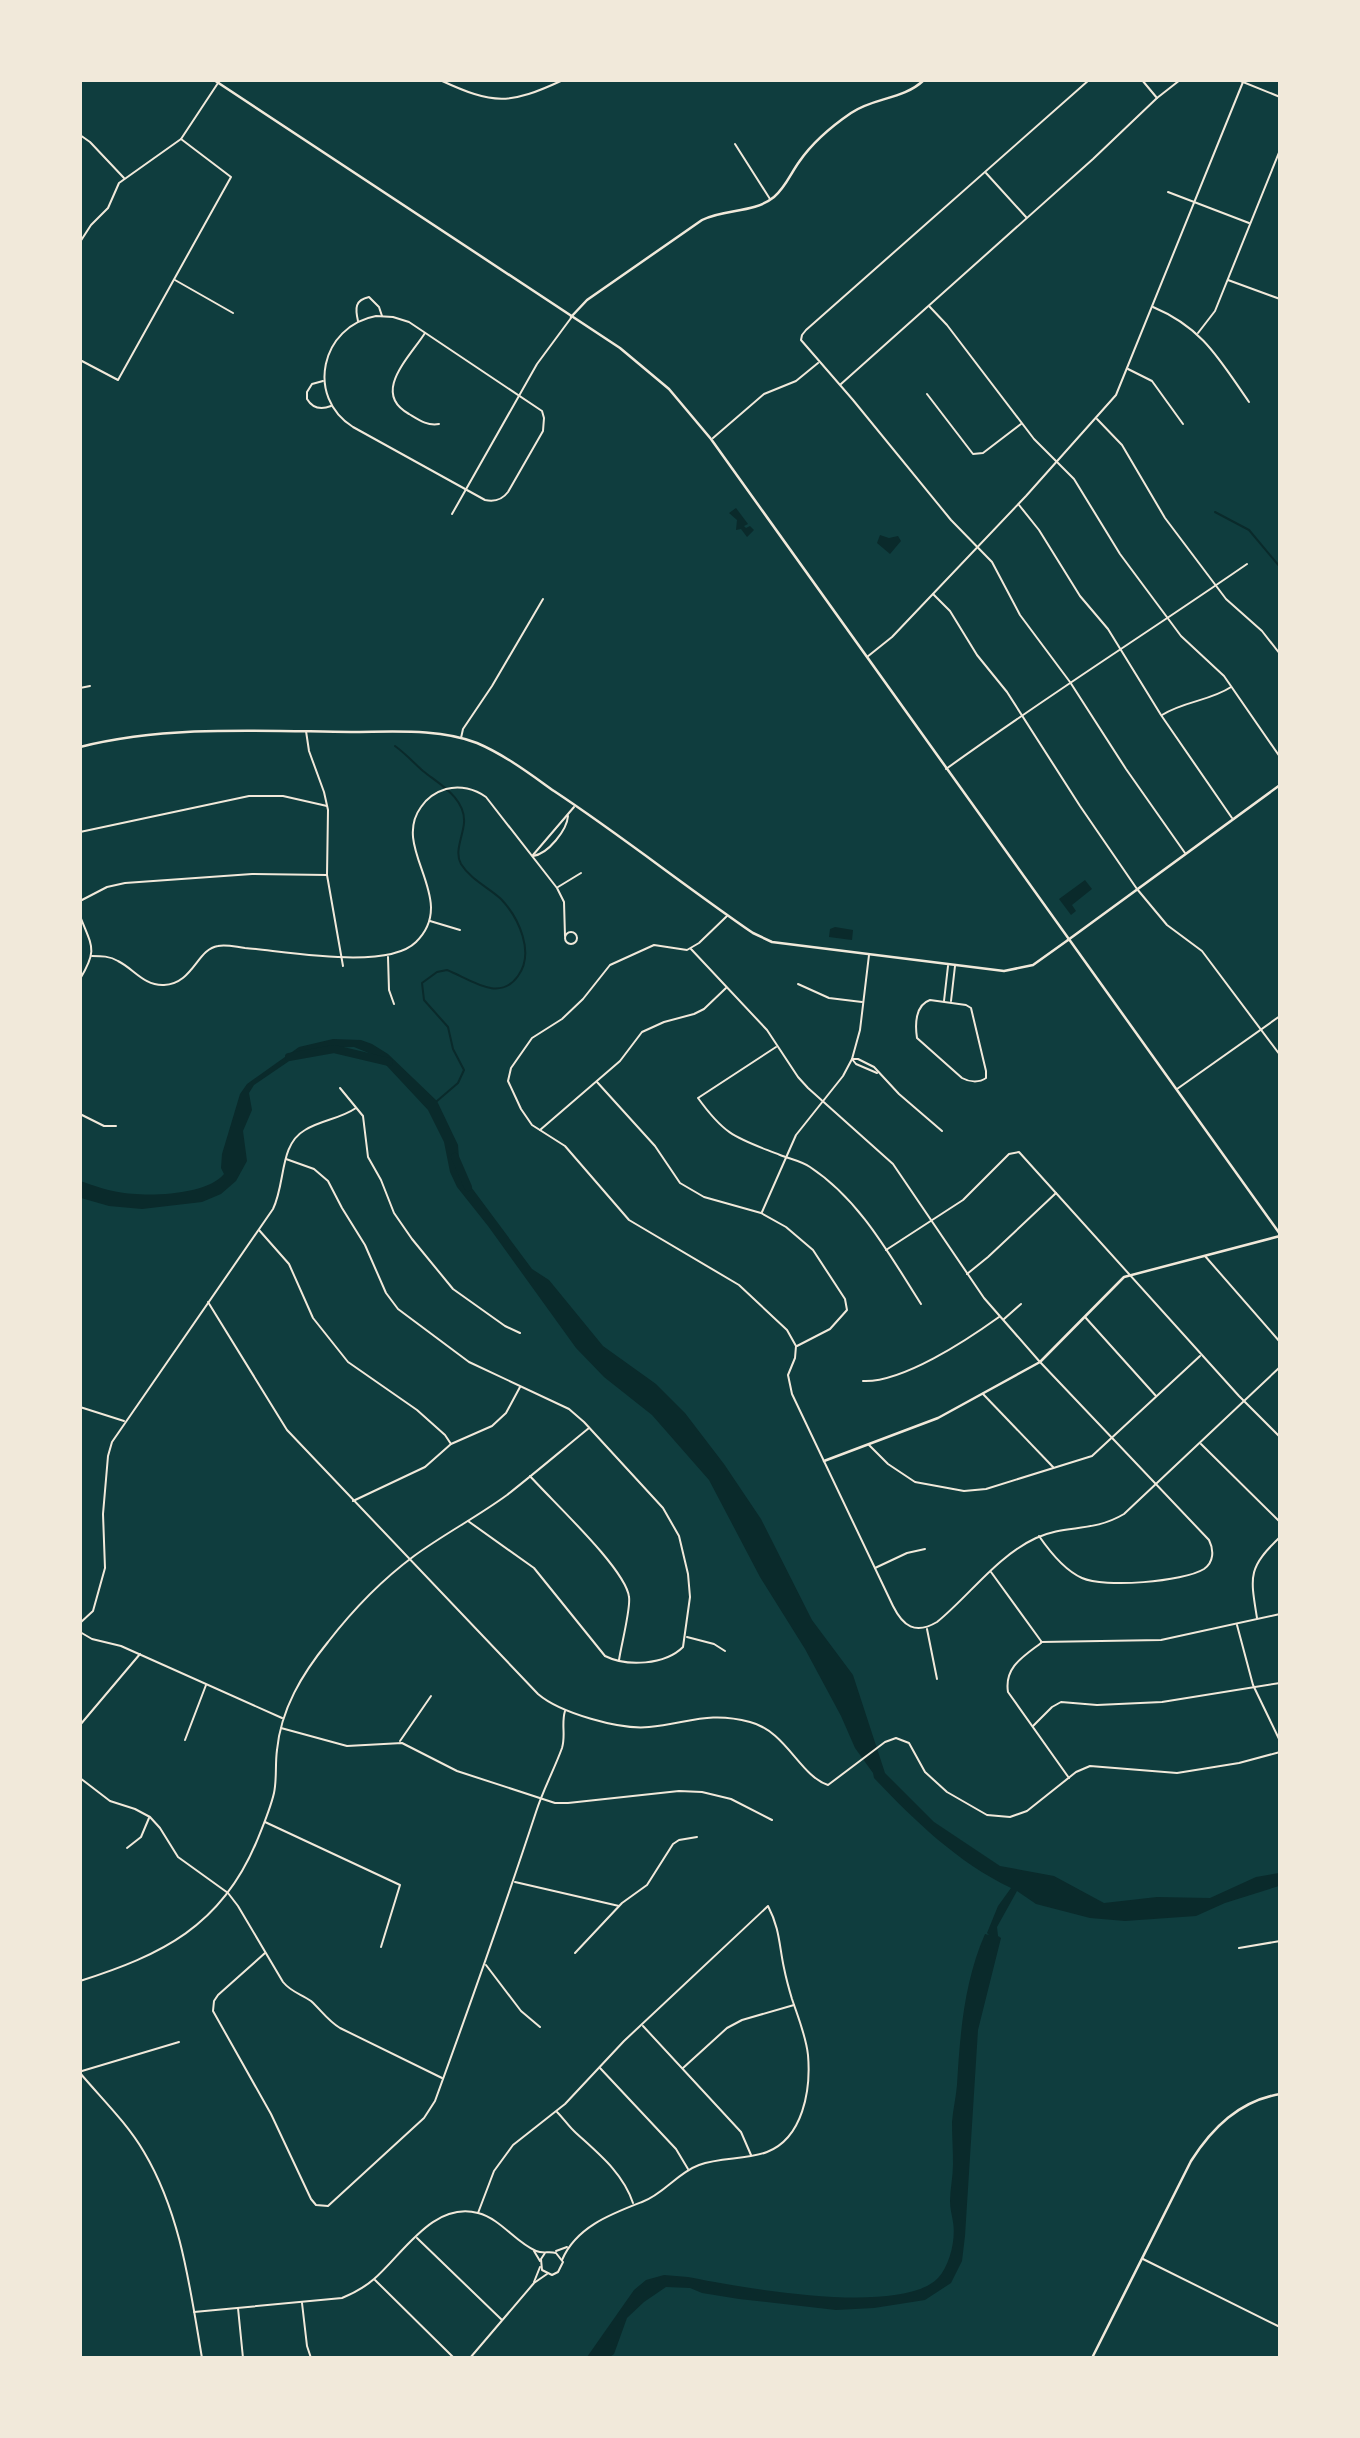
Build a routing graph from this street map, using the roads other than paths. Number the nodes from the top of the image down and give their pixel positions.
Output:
1 (440, 80) edge
2 (563, 80) edge
3 (924, 80) edge
4 (1089, 80) edge
5 (1142, 80) edge
6 (1180, 80) edge
7 (1238, 80) edge
8 (218, 81) edge
9 (1243, 82) edge
10 (1279, 97) edge
11 (1157, 98) junction
12 (80, 135) edge
13 (181, 139) junction
14 (735, 144) dead end
15 (1279, 150) edge
16 (1275, 162) junction
17 (1279, 163) edge
18 (986, 173) junction
19 (124, 178) junction
20 (1168, 192) dead end
21 (770, 199) junction
22 (1194, 201) junction
23 (1027, 218) junction
24 (1250, 224) junction
25 (80, 242) edge
26 (174, 280) junction
27 (1227, 280) junction
28 (1279, 299) edge
29 (929, 306) junction
30 (1152, 306) junction
31 (233, 313) dead end
32 (1279, 313) edge
33 (382, 316) junction
34 (571, 317) junction
35 (358, 322) junction
36 (1279, 327) edge
37 (425, 332) junction
38 (1198, 333) junction
39 (80, 359) edge
40 (819, 362) junction
41 (1127, 368) junction
42 (324, 381) junction
43 (840, 385) junction
44 (926, 394) dead end
45 (519, 395) junction
46 (1249, 401) dead end
47 (331, 406) junction
48 (1096, 418) junction
49 (1022, 423) junction
50 (439, 424) dead end
51 (1183, 424) dead end
52 (710, 439) junction
53 (1057, 460) junction
54 (466, 490) junction
55 (1018, 504) junction
56 (452, 514) dead end
57 (976, 546) junction
58 (1247, 564) dead end
59 (1216, 585) junction
60 (932, 593) junction
61 (543, 599) dead end
62 (1169, 618) junction
63 (1120, 649) junction
64 (1279, 654) edge
65 (866, 658) junction
66 (1070, 682) junction
67 (90, 686) dead end
68 (1231, 686) junction
69 (80, 688) edge
70 (1022, 715) junction
71 (1161, 715) junction
72 (306, 731) junction
73 (461, 739) junction
74 (80, 747) edge
75 (1279, 757) edge
76 (946, 769) junction
77 (1279, 785) edge
78 (575, 804) junction
79 (327, 806) junction
80 (568, 816) junction
81 (1233, 819) junction
82 (80, 832) edge
83 (1185, 853) junction
84 (532, 856) junction
85 (581, 873) dead end
86 (327, 875) junction
87 (556, 888) junction
88 (1138, 889) junction
89 (80, 901) edge
90 (80, 916) edge
91 (727, 916) junction
92 (430, 921) junction
93 (460, 930) dead end
94 (565, 936) dead end
95 (1068, 940) junction
96 (690, 948) junction
97 (869, 955) junction
98 (92, 956) junction
99 (387, 956) junction
100 (343, 957) junction
101 (948, 965) junction
102 (955, 965) junction
103 (343, 966) dead end
104 (80, 979) edge
105 (798, 985) dead end
106 (727, 987) junction
107 (863, 1002) junction
108 (944, 1002) junction
109 (950, 1002) junction
110 (394, 1004) dead end
111 (1279, 1016) edge
112 (1259, 1030) junction
113 (777, 1046) junction
114 (1279, 1055) edge
115 (852, 1059) junction
116 (878, 1073) junction
117 (597, 1082) junction
118 (340, 1087) dead end
119 (1176, 1089) junction
120 (823, 1102) junction
121 (356, 1108) junction
122 (80, 1114) edge
123 (116, 1126) dead end
124 (540, 1130) junction
125 (942, 1131) dead end
126 (785, 1157) junction
127 (286, 1159) junction
128 (1057, 1192) junction
129 (761, 1213) junction
130 (932, 1220) junction
131 (258, 1229) junction
132 (1279, 1235) edge
133 (886, 1250) junction
134 (1205, 1256) junction
135 (967, 1274) junction
136 (1131, 1275) junction
137 (208, 1302) junction
138 (921, 1304) dead end
139 (1021, 1304) dead end
140 (1000, 1316) junction
141 (1085, 1317) junction
142 (1003, 1320) junction
143 (520, 1333) dead end
144 (1279, 1342) edge
145 (796, 1346) junction
146 (1202, 1355) junction
147 (1040, 1362) junction
148 (1279, 1367) edge
149 (863, 1381) dead end
150 (520, 1386) junction
151 (984, 1394) junction
152 (1156, 1397) junction
153 (1244, 1401) junction
154 (80, 1407) edge
155 (125, 1422) junction
156 (589, 1428) junction
157 (1279, 1437) edge
158 (1112, 1440) junction
159 (1201, 1443) junction
160 (451, 1444) junction
161 (869, 1444) junction
162 (824, 1461) junction
163 (1054, 1468) junction
164 (530, 1476) junction
165 (1156, 1485) junction
166 (352, 1501) junction
167 (468, 1521) junction
168 (1279, 1522) edge
169 (1040, 1536) junction
170 (1279, 1537) edge
171 (925, 1549) dead end
172 (409, 1560) junction
173 (874, 1568) junction
174 (991, 1572) junction
175 (1279, 1614) edge
176 (1257, 1619) junction
177 (80, 1623) edge
178 (1237, 1624) junction
179 (927, 1628) junction
180 (80, 1632) edge
181 (686, 1636) junction
182 (1041, 1642) junction
183 (725, 1651) dead end
184 (140, 1654) junction
185 (619, 1661) junction
186 (937, 1679) dead end
187 (1279, 1683) edge
188 (207, 1684) junction
189 (1254, 1689) junction
190 (431, 1696) dead end
191 (566, 1710) junction
192 (283, 1718) junction
193 (80, 1725) edge
194 (1033, 1726) junction
195 (281, 1728) junction
196 (185, 1740) dead end
197 (1279, 1741) edge
198 (400, 1742) junction
199 (1279, 1752) edge
200 (80, 1778) edge
201 (1069, 1778) junction
202 (541, 1798) junction
203 (150, 1817) junction
204 (772, 1820) dead end
205 (265, 1822) junction
206 (697, 1837) dead end
207 (127, 1849) dead end
208 (514, 1882) junction
209 (228, 1894) junction
210 (619, 1906) junction
211 (1279, 1941) edge
212 (381, 1947) dead end
213 (1240, 1948) dead end
214 (265, 1953) junction
215 (576, 1953) dead end
216 (485, 1964) junction
217 (80, 1981) edge
218 (794, 2005) junction
219 (642, 2025) junction
220 (540, 2027) dead end
221 (179, 2042) dead end
222 (599, 2067) junction
223 (682, 2069) junction
224 (80, 2072) edge
225 (443, 2079) junction
226 (1279, 2094) edge
227 (556, 2111) junction
228 (752, 2155) junction
229 (688, 2169) junction
230 (634, 2205) junction
231 (478, 2213) junction
232 (416, 2238) junction
233 (568, 2246) junction
234 (534, 2250) junction
235 (554, 2252) junction
236 (545, 2253) junction
237 (1142, 2259) junction
238 (562, 2260) junction
239 (540, 2262) junction
240 (540, 2266) junction
241 (548, 2274) junction
242 (374, 2279) junction
243 (534, 2283) junction
244 (302, 2302) junction
245 (238, 2307) junction
246 (194, 2312) junction
247 (502, 2320) junction
248 (1279, 2327) edge
249 (202, 2357) edge
250 (243, 2357) edge
251 (311, 2357) edge
252 (454, 2357) edge
253 (470, 2357) edge
254 (1093, 2357) edge

1 - 2 street
3 - 21 street
4 - 18 street
5 - 11 street
6 - 11 street
7 - 9 street
8 - 13 street
8 - 34 street
9 - 10 street
9 - 22 street
11 - 23 street
12 - 19 street
13 - 19 street
13 - 26 street
14 - 21 street
15 - 16 street
16 - 17 street
16 - 24 street
18 - 23 street
18 - 40 street
19 - 25 street
20 - 22 street
21 - 34 street
22 - 24 street
22 - 30 street
23 - 29 street
24 - 27 street
26 - 31 street
26 - 39 street
27 - 28 street
27 - 38 street
29 - 43 street
29 - 49 street
30 - 38 street
30 - 41 street
32 - 36 street
33 - 35 street
33 - 35 street
33 - 37 street
34 - 45 street
34 - 52 street
35 - 42 street
37 - 45 street
37 - 50 street
38 - 46 street
40 - 43 street
40 - 52 street
41 - 48 street
41 - 51 street
42 - 47 street
42 - 47 street
43 - 57 street
44 - 49 street
45 - 54 street
45 - 54 street
47 - 54 street
48 - 53 street
48 - 59 street
49 - 53 street
52 - 65 street
53 - 55 street
53 - 62 street
54 - 56 street
55 - 57 street
55 - 63 street
57 - 60 street
57 - 66 street
58 - 59 street
59 - 62 street
59 - 64 street
60 - 65 street
60 - 70 street
61 - 73 street
62 - 63 street
62 - 68 street
63 - 66 street
63 - 71 street
65 - 76 street
66 - 70 street
66 - 83 street
67 - 69 street
68 - 71 street
68 - 75 street
70 - 76 street
70 - 88 street
71 - 81 street
72 - 73 street
72 - 74 street
72 - 79 street
73 - 78 street
76 - 95 street
77 - 81 street
78 - 80 street
78 - 91 street
79 - 82 street
79 - 86 street
80 - 84 street
80 - 84 street
81 - 83 street
83 - 88 street
84 - 87 street
84 - 92 street
85 - 87 street
86 - 89 street
86 - 100 street
87 - 94 street
88 - 95 street
88 - 112 street
90 - 98 street
91 - 96 street
91 - 97 street
92 - 93 street
92 - 99 street
95 - 102 street
95 - 119 street
96 - 106 street
96 - 124 street
97 - 101 street
97 - 107 street
98 - 100 street
98 - 104 street
99 - 100 street
99 - 110 street
100 - 103 street
101 - 102 street
101 - 108 street
102 - 109 street
105 - 107 street
106 - 113 street
106 - 117 street
107 - 115 street
108 - 109 street
108 - 109 street
111 - 112 street
112 - 114 street
112 - 119 street
113 - 120 street
113 - 126 street
115 - 116 street
115 - 116 street
115 - 120 street
116 - 125 street
117 - 124 street
117 - 129 street
118 - 121 street
119 - 132 street
120 - 126 street
120 - 130 street
121 - 127 street
121 - 143 street
122 - 123 street
124 - 145 street
126 - 129 street
126 - 133 street
127 - 131 street
127 - 150 street
128 - 130 street
128 - 135 street
128 - 136 street
129 - 145 street
130 - 133 street
130 - 135 street
131 - 137 street
131 - 160 street
132 - 134 street
133 - 138 street
134 - 136 street
134 - 144 street
135 - 140 street
136 - 141 street
136 - 146 street
137 - 155 street
137 - 166 street
139 - 142 street
140 - 142 street
140 - 149 street
141 - 147 street
141 - 152 street
142 - 147 street
145 - 162 street
146 - 152 street
146 - 153 street
147 - 151 street
147 - 158 street
148 - 153 street
150 - 156 street
150 - 160 street
151 - 161 street
151 - 163 street
152 - 158 street
153 - 157 street
153 - 159 street
154 - 155 street
155 - 177 street
156 - 164 street
156 - 181 street
158 - 163 street
158 - 165 street
159 - 165 street
159 - 168 street
160 - 166 street
161 - 162 street
161 - 163 street
162 - 173 street
164 - 167 street
164 - 185 street
165 - 169 street
165 - 169 street
166 - 172 street
167 - 172 street
167 - 185 street
169 - 174 street
170 - 176 street
171 - 173 street
172 - 191 street
172 - 192 street
173 - 179 street
174 - 179 street
174 - 182 street
175 - 176 street
176 - 178 street
178 - 182 street
178 - 189 street
179 - 186 street
180 - 184 street
181 - 183 street
181 - 185 street
182 - 194 street
184 - 188 street
184 - 193 street
187 - 189 street
188 - 192 street
188 - 196 street
189 - 194 street
189 - 197 street
190 - 198 street
191 - 201 street
191 - 202 street
192 - 195 street
194 - 201 street
195 - 198 street
195 - 205 street
198 - 202 street
199 - 201 street
200 - 203 street
202 - 204 street
202 - 208 street
203 - 207 street
203 - 209 street
205 - 209 street
205 - 212 street
206 - 210 street
208 - 210 street
208 - 216 street
209 - 214 street
209 - 217 street
210 - 215 street
211 - 213 street
214 - 225 street
214 - 225 street
216 - 220 street
216 - 225 street
218 - 219 street
218 - 223 street
218 - 228 street
219 - 222 street
219 - 223 street
221 - 224 street
222 - 227 street
222 - 229 street
223 - 228 street
224 - 246 street
226 - 237 street
227 - 230 street
227 - 231 street
228 - 229 street
229 - 230 street
230 - 233 street
231 - 232 street
231 - 234 street
232 - 242 street
232 - 247 street
233 - 235 street
233 - 238 street
234 - 236 street
234 - 239 street
235 - 236 street
235 - 238 street
236 - 239 street
237 - 248 street
237 - 254 street
238 - 241 street
239 - 240 street
240 - 241 street
240 - 243 street
241 - 243 street
242 - 244 street
242 - 252 street
243 - 247 street
244 - 245 street
244 - 251 street
245 - 246 street
245 - 250 street
246 - 249 street
247 - 253 street

